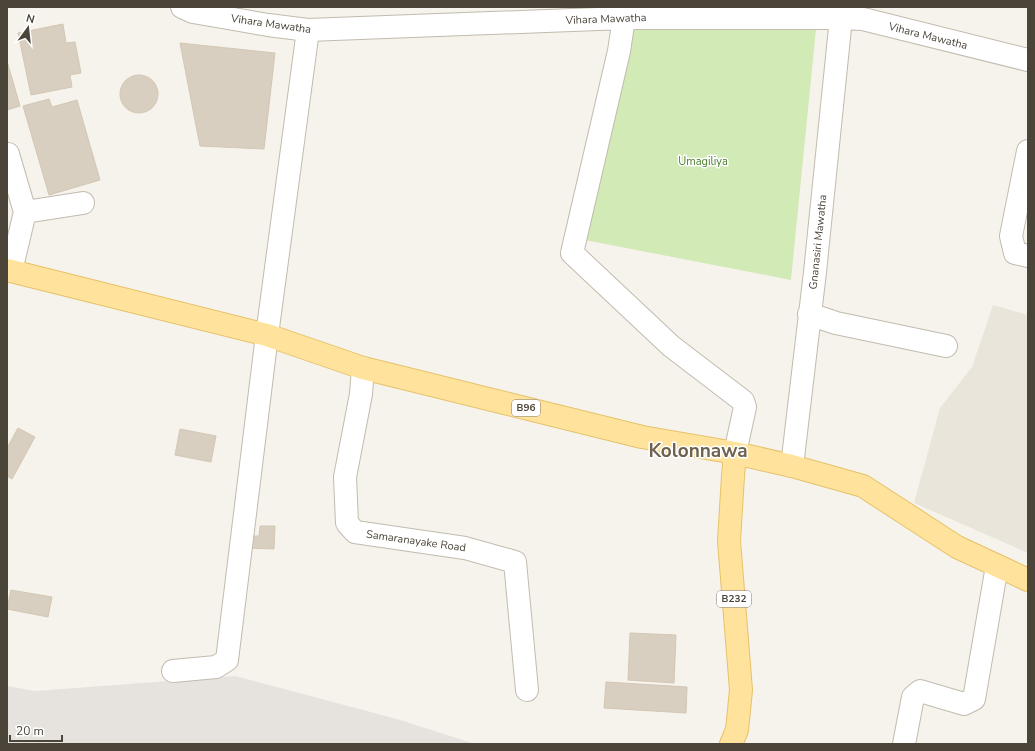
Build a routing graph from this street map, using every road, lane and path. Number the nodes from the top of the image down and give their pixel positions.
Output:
1 (182, 7) edge
2 (864, 13) edge
3 (269, 16) edge
4 (624, 18) junction
5 (841, 18) junction
6 (308, 30) junction
7 (1028, 60) edge
8 (8, 154) edge
9 (1027, 159) edge
10 (83, 203) dead end
11 (25, 212) junction
12 (1028, 256) edge
13 (9, 271) edge
14 (809, 314) junction
15 (267, 335) junction
16 (946, 346) dead end
17 (363, 368) junction
18 (735, 453) junction
19 (792, 466) junction
20 (997, 566) junction
21 (1028, 580) edge
22 (173, 671) dead end
23 (527, 690) dead end
24 (732, 744) edge
25 (904, 744) edge

1 - 3 street, Vihara Mawatha
2 - 5 street, Vihara Mawatha
2 - 7 street, Vihara Mawatha
3 - 6 street, Vihara Mawatha
4 - 5 street, Vihara Mawatha
4 - 6 street, Vihara Mawatha
4 - 18 street
5 - 14 street, Gnanasiri Mawatha
6 - 15 street
8 - 11 street
9 - 12 street
10 - 11 street
11 - 13 street
13 - 15 main road, B96
14 - 16 street
14 - 19 street, Gnanasiri Mawatha
15 - 17 main road, B96
15 - 22 street
17 - 18 main road, B96
17 - 23 street, Samaranayake Road
18 - 19 main road, B96
18 - 24 main road, B232
19 - 20 main road, B96
20 - 21 main road, B96
20 - 25 street

